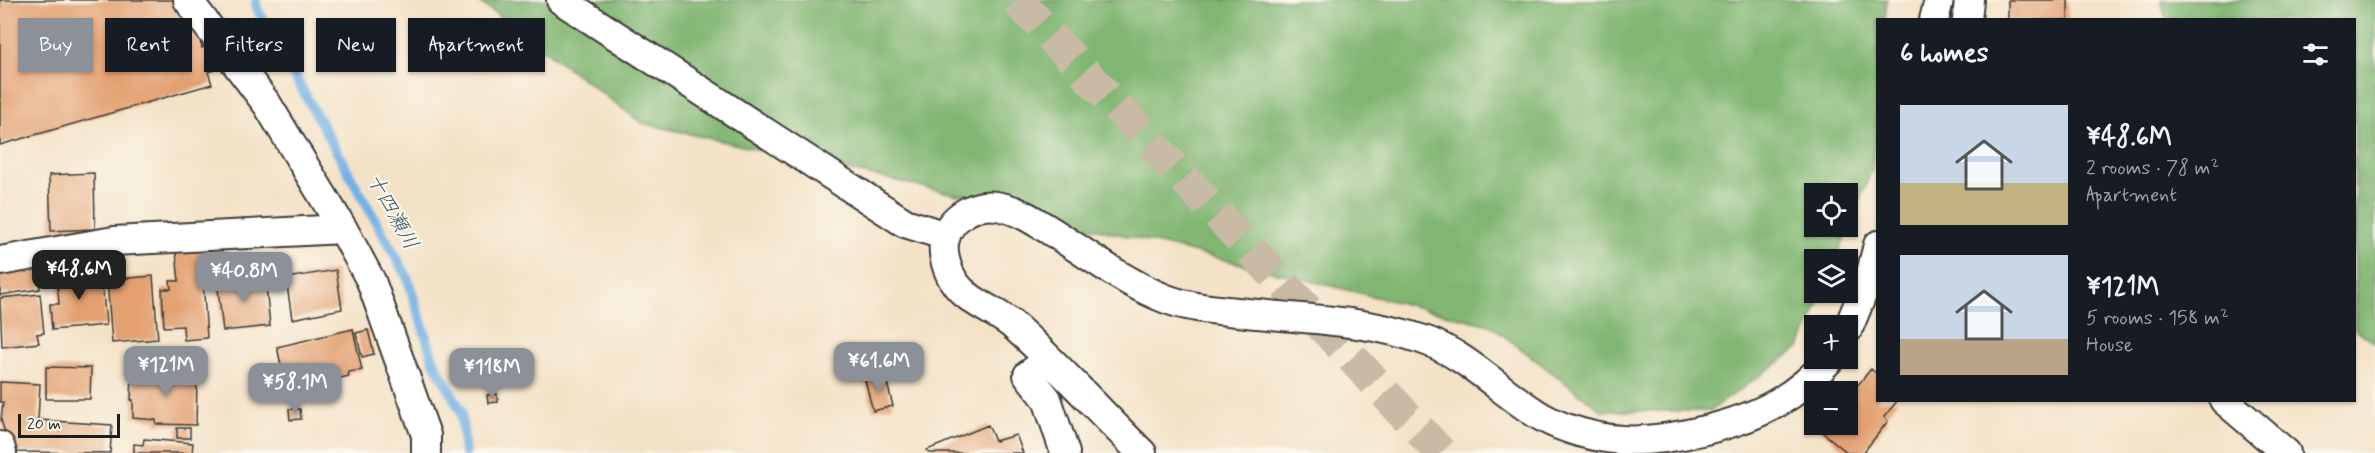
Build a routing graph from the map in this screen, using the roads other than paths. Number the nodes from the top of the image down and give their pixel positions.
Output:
1 (188, 0) edge
2 (561, 0) edge
3 (1939, 0) edge
4 (1970, 0) edge
5 (1934, 18) edge
6 (1967, 18) edge
7 (343, 229) junction
8 (946, 236) junction
9 (1876, 253) edge
10 (0, 261) edge
11 (1854, 315) edge
12 (1048, 360) junction
13 (1821, 369) edge
14 (2226, 402) edge
15 (0, 446) edge
16 (2, 453) edge
17 (426, 453) edge
18 (1065, 453) edge
19 (1142, 453) edge
20 (2286, 453) edge

1 - 7 street
2 - 8 street
3 - 5 street
4 - 6 street
7 - 10 street
7 - 17 street
8 - 12 street
8 - 13 street
9 - 11 street
12 - 18 street
12 - 19 street
14 - 20 street
15 - 16 street

